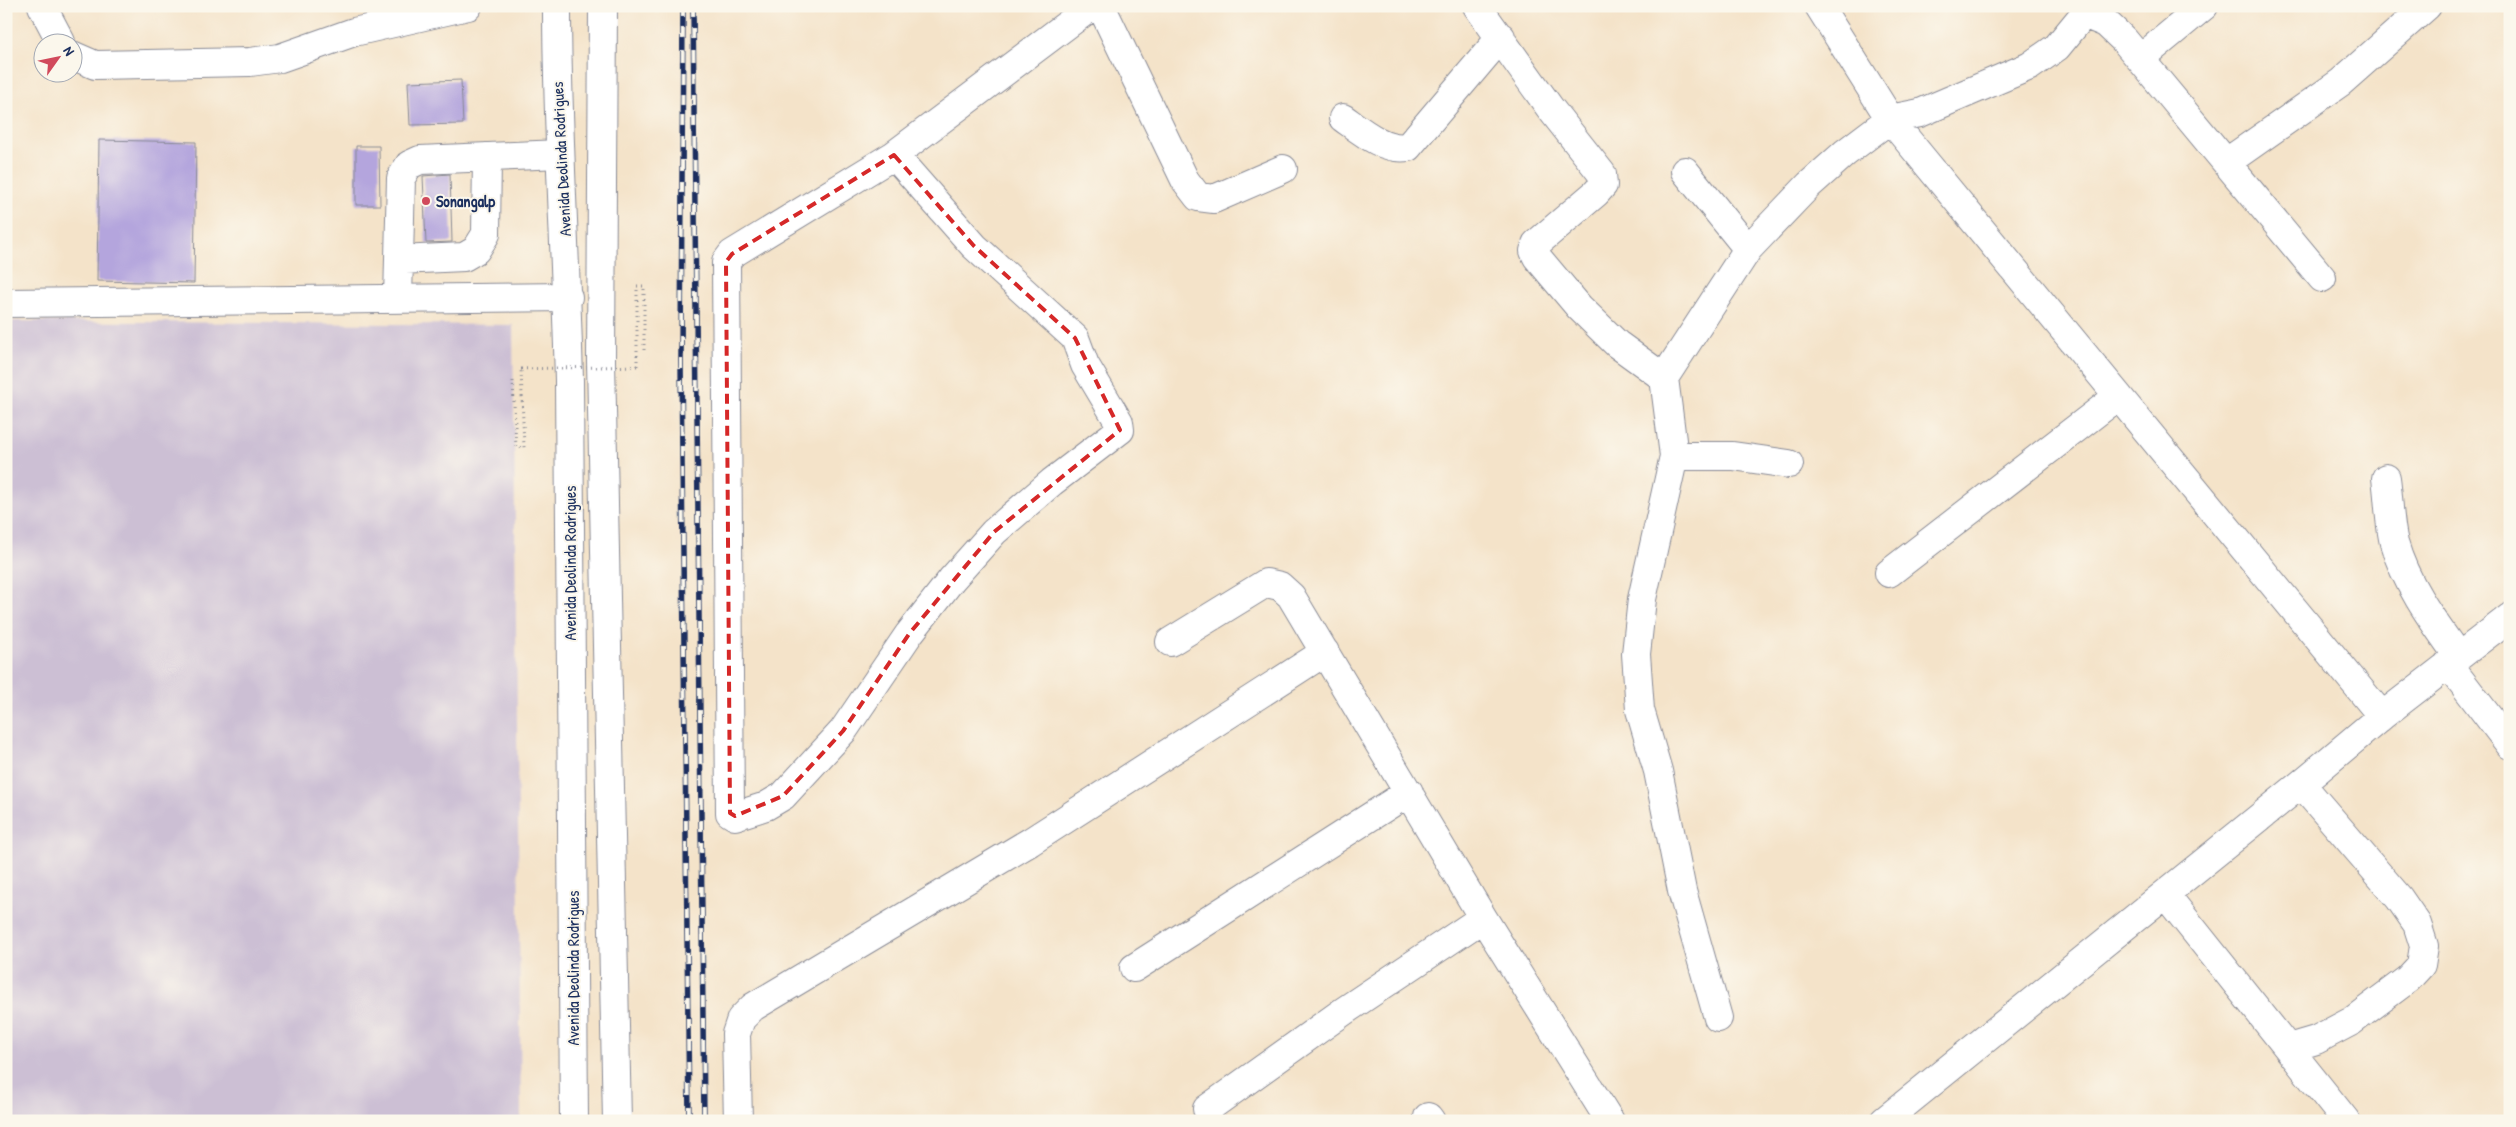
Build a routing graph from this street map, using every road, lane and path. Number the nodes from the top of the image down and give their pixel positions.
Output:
1 (42, 6) edge
2 (468, 6) edge
3 (557, 6) edge
4 (603, 6) edge
5 (1092, 6) edge
6 (1101, 6) edge
7 (1477, 6) edge
8 (1819, 6) edge
9 (2204, 6) edge
10 (2427, 6) edge
11 (2085, 10) edge
12 (56, 32) edge
13 (1501, 37) junction
14 (82, 59) edge
15 (2140, 59) junction
16 (1343, 118) dead end
17 (1890, 119) junction
18 (560, 154) junction
19 (894, 155) junction
20 (487, 157) junction
21 (2227, 162) junction
22 (1283, 169) dead end
23 (1685, 171) dead end
24 (1748, 249) junction
25 (399, 260) junction
26 (2322, 278) dead end
27 (568, 297) junction
28 (398, 299) junction
29 (6, 303) edge
30 (644, 354) dead end
31 (1664, 378) junction
32 (514, 381) dead end
33 (2117, 397) junction
34 (1674, 456) junction
35 (1790, 464) dead end
36 (2386, 478) dead end
37 (1889, 573) dead end
38 (2510, 617) edge
39 (1170, 642) dead end
40 (1325, 652) junction
41 (2453, 660) junction
42 (2382, 716) junction
43 (2510, 745) edge
44 (2300, 784) junction
45 (1409, 792) junction
46 (2165, 894) junction
47 (1483, 918) junction
48 (1134, 968) dead end
49 (1718, 1018) dead end
50 (2289, 1048) junction
51 (1206, 1109) dead end
52 (574, 1121) edge
53 (617, 1121) edge
54 (738, 1121) edge
55 (1610, 1121) edge
56 (1884, 1121) edge
57 (2346, 1121) edge

1 - 12 main road
2 - 14 main road
3 - 18 main road, Avenida Deolinda Rodrigues
4 - 53 main road
5 - 19 main road
6 - 22 main road
7 - 13 main road
8 - 17 main road
9 - 15 main road
10 - 21 main road
11 - 15 main road
11 - 17 main road
13 - 16 main road
13 - 31 main road
15 - 21 main road
17 - 24 main road
17 - 33 main road
18 - 20 main road
18 - 27 main road, Avenida Deolinda Rodrigues
19 - 19 main road
20 - 25 main road
20 - 25 main road
21 - 26 main road
23 - 24 main road
24 - 31 main road
25 - 28 main road
27 - 28 main road
27 - 52 main road, Avenida Deolinda Rodrigues
28 - 29 main road
30 - 32 path, bridge
31 - 34 main road
33 - 37 main road
33 - 42 main road
34 - 35 main road
34 - 49 main road
36 - 41 main road
38 - 41 main road
39 - 40 main road
40 - 45 main road
40 - 54 main road
41 - 42 main road
41 - 43 main road
42 - 44 main road
44 - 46 main road
44 - 50 main road
45 - 47 main road
45 - 48 main road
46 - 50 main road
46 - 56 main road
47 - 51 main road
47 - 55 main road
50 - 57 main road

